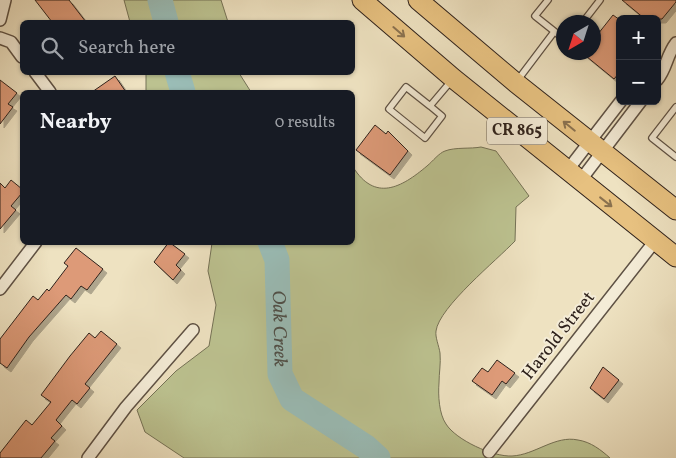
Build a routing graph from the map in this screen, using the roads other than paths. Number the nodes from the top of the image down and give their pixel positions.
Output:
1 (5, 0) edge
2 (362, 0) edge
3 (418, 0) edge
4 (548, 0) edge
5 (600, 0) edge
6 (588, 15) edge
7 (0, 20) edge
8 (554, 32) joint
9 (0, 38) edge
10 (676, 42) edge
11 (20, 54) edge
12 (662, 57) edge
13 (661, 74) edge
14 (37, 75) edge
15 (454, 79) junction
16 (516, 82) junction
17 (48, 90) edge
18 (619, 105) edge
19 (637, 105) edge
20 (430, 106) junction
21 (676, 107) edge
22 (595, 147) junction
23 (676, 157) edge
24 (573, 176) junction
25 (676, 210) edge
26 (655, 241) junction
27 (34, 245) edge
28 (676, 257) edge
29 (0, 288) edge
30 (193, 330) dead end
31 (489, 452) dead end
32 (88, 458) edge

1 - 7 street
2 -> 15 main road, CR 865
3 - 16 main road, CR 865
4 - 8 lane
5 - 6 lane
8 - 16 lane
9 - 11 street
10 - 12 street
12 - 13 street
14 - 17 street
15 - 20 lane
15 - 24 main road, CR 865
22 -> 16 main road, CR 865
18 - 22 street
19 - 22 street
20 - 20 lane
21 - 23 lane
22 - 24 street
22 - 24 street
22 - 25 main road, CR 865
24 -> 26 main road, CR 865
26 - 28 main road, CR 865
26 - 31 street, Harold Street
27 - 29 street
30 - 32 street

